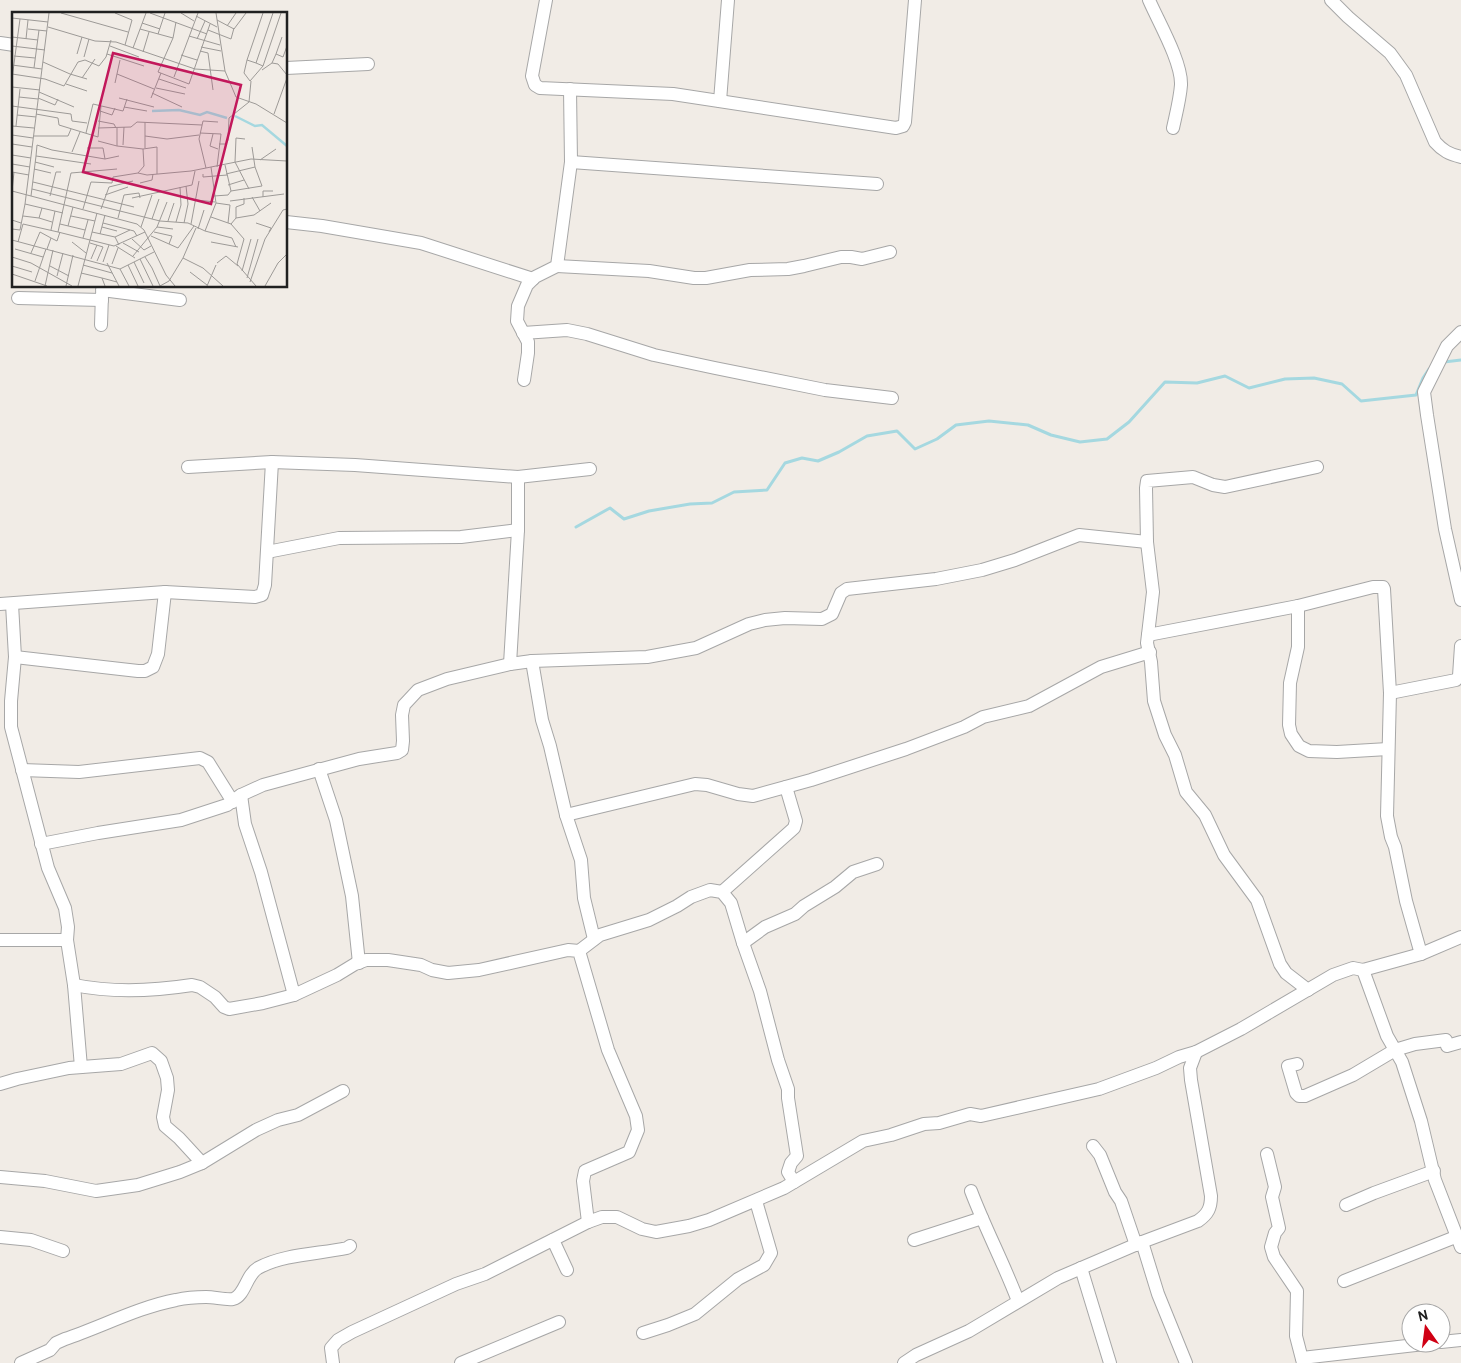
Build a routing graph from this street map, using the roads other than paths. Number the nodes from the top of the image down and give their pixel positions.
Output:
1 (546, 0) edge
2 (728, 0) edge
3 (915, 0) edge
4 (1149, 0) edge
5 (1331, 0) edge
6 (368, 64) dead end
7 (288, 68) edge
8 (570, 88) junction
9 (720, 101) junction
10 (1173, 128) dead end
11 (1461, 157) edge
12 (571, 162) junction
13 (877, 184) dead end
14 (288, 222) edge
15 (890, 252) dead end
16 (557, 266) junction
17 (533, 279) junction
18 (102, 292) edge
19 (18, 298) dead end
20 (180, 300) dead end
21 (101, 325) dead end
22 (1461, 332) edge
23 (523, 333) junction
24 (524, 380) dead end
25 (892, 398) dead end
26 (272, 462) junction
27 (188, 467) dead end
28 (1317, 467) dead end
29 (590, 469) dead end
30 (518, 477) junction
31 (518, 530) junction
32 (1147, 542) junction
33 (267, 552) junction
34 (165, 592) junction
35 (1461, 600) edge
36 (6, 604) edge
37 (1298, 606) junction
38 (1148, 635) junction
39 (1461, 646) edge
40 (1150, 652) junction
41 (15, 657) junction
42 (532, 661) junction
43 (510, 664) junction
44 (1390, 692) junction
45 (1388, 749) junction
46 (319, 769) junction
47 (22, 770) junction
48 (786, 787) junction
49 (237, 798) junction
50 (566, 815) junction
51 (41, 844) junction
52 (877, 864) dead end
53 (722, 892) junction
54 (1461, 937) edge
55 (594, 939) junction
56 (0, 940) edge
57 (67, 940) junction
58 (743, 943) junction
59 (579, 951) junction
60 (1422, 954) junction
61 (359, 963) junction
62 (1363, 970) junction
63 (74, 985) junction
64 (1308, 990) junction
65 (294, 995) junction
66 (1461, 1042) edge
67 (1396, 1050) junction
68 (1196, 1052) junction
69 (1179, 1057) junction
70 (1296, 1064) dead end
71 (81, 1067) junction
72 (1190, 1068) junction
73 (0, 1084) edge
74 (343, 1091) dead end
75 (1093, 1146) dead end
76 (1267, 1154) dead end
77 (202, 1163) junction
78 (1434, 1171) junction
79 (0, 1177) edge
80 (794, 1182) junction
81 (971, 1191) dead end
82 (756, 1201) junction
83 (1346, 1205) dead end
84 (982, 1218) junction
85 (588, 1222) junction
86 (1459, 1236) edge
87 (0, 1237) edge
88 (553, 1240) junction
89 (914, 1240) dead end
90 (1139, 1243) junction
91 (350, 1246) dead end
92 (63, 1251) dead end
93 (1081, 1268) junction
94 (567, 1270) dead end
95 (1344, 1281) dead end
96 (1018, 1301) junction
97 (559, 1322) dead end
98 (643, 1333) dead end
99 (1401, 1347) edge
100 (1303, 1361) edge
101 (21, 1363) edge
102 (333, 1363) edge
103 (461, 1363) edge
104 (904, 1363) edge
105 (1110, 1363) edge
106 (1186, 1363) edge

1 - 8 street
2 - 9 street
3 - 9 street
4 - 10 street
5 - 11 street
6 - 7 street
8 - 9 street
8 - 12 street
12 - 13 street
12 - 16 street
14 - 17 street
15 - 16 street
16 - 17 street
17 - 23 street
18 - 19 street
18 - 20 street
18 - 21 street
22 - 35 street
23 - 24 street
23 - 25 street
26 - 27 street
26 - 30 street
26 - 33 street
28 - 32 street
29 - 30 street
30 - 31 street
31 - 33 street
31 - 43 street
32 - 38 street
32 - 42 street
33 - 34 street
34 - 36 street
34 - 41 street
36 - 41 street
37 - 38 street
37 - 44 street
37 - 45 street
38 - 40 street
39 - 44 street
40 - 48 street
40 - 64 street
41 - 47 street
42 - 43 street
42 - 50 street
43 - 46 street
44 - 45 street
45 - 60 street
46 - 49 street
46 - 61 street
47 - 49 street
47 - 51 street
48 - 50 street
48 - 53 street
49 - 51 street
49 - 65 street
50 - 55 street
51 - 57 street
52 - 58 street
53 - 55 street
53 - 58 street
54 - 60 street
55 - 59 street
56 - 57 street
57 - 63 street
58 - 80 street
59 - 61 street
59 - 85 street
60 - 62 street
61 - 65 street
62 - 64 street
62 - 67 street
63 - 65 street
63 - 71 street
64 - 68 street
66 - 67 street
67 - 70 street
67 - 78 street
68 - 69 street
68 - 72 street
69 - 72 street
69 - 80 street
71 - 73 street
71 - 77 street
72 - 90 street
74 - 77 street
75 - 90 street
76 - 100 street
77 - 79 street
78 - 83 street
78 - 86 street
80 - 82 street
81 - 84 street
82 - 85 street
82 - 98 street
84 - 89 street
84 - 96 street
85 - 88 street
86 - 95 street
87 - 92 street
88 - 94 street
88 - 102 street
90 - 93 street
90 - 106 street
91 - 101 street
93 - 96 street
93 - 105 street
96 - 104 street
97 - 103 street
99 - 100 street

